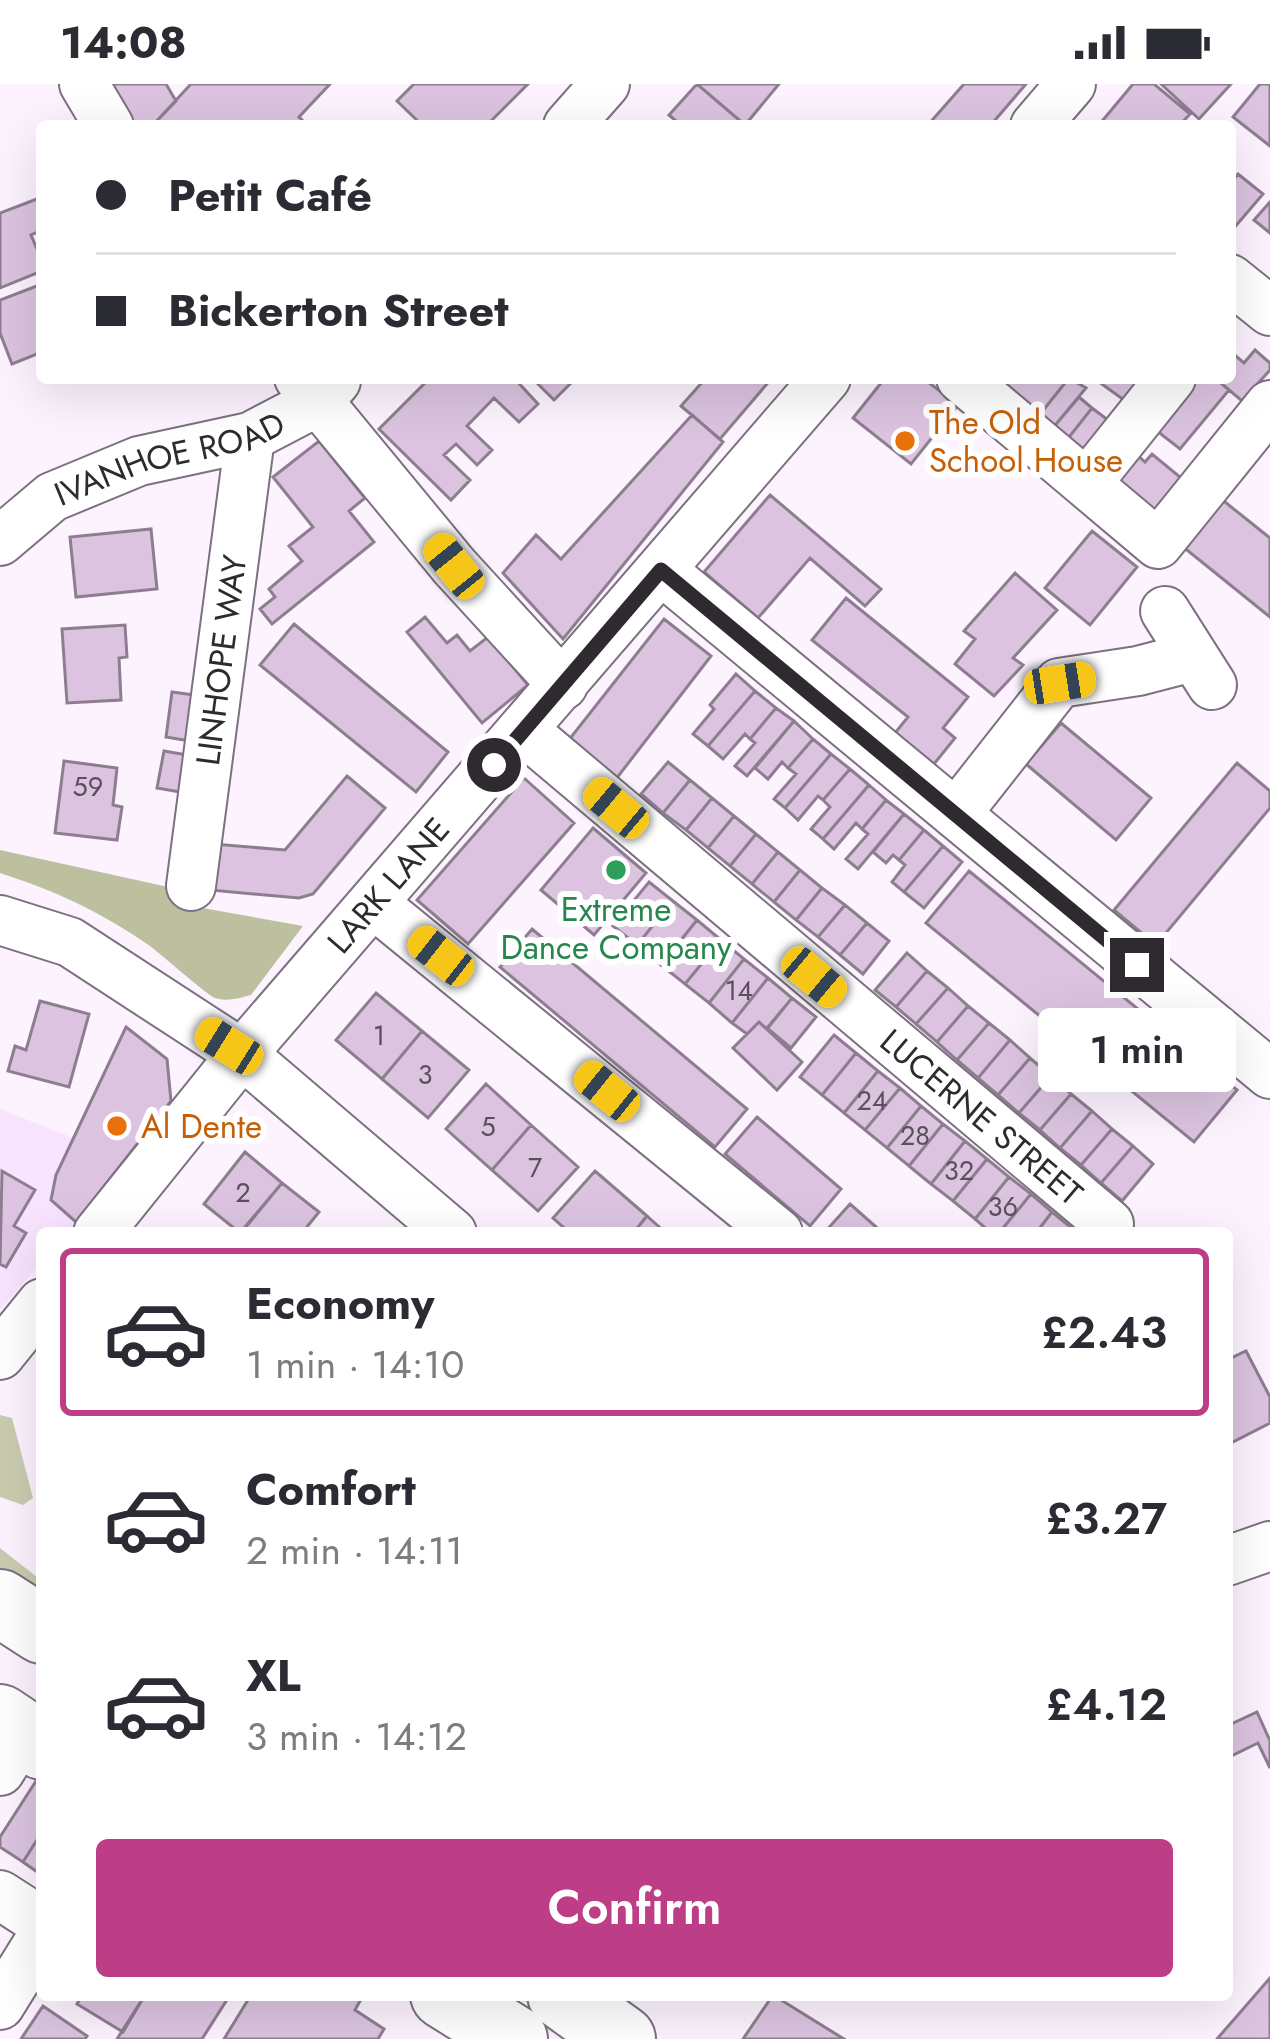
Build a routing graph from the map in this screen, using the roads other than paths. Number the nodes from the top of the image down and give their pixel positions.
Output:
1 (84, 84) edge
2 (605, 84) edge
3 (1071, 84) edge
4 (105, 120) edge
5 (573, 120) edge
6 (1042, 120) edge
7 (1236, 284) edge
8 (1270, 311) edge
9 (822, 384) edge
10 (969, 384) edge
11 (1166, 384) edge
12 (318, 386) edge
13 (1270, 405) edge
14 (250, 436) junction
15 (1088, 483) junction
16 (0, 541) edge
17 (661, 570) junction
18 (1165, 611) dead end
19 (563, 685) junction
20 (523, 730) junction
21 (956, 814) junction
22 (191, 886) dead end
23 (374, 904) junction
24 (0, 920) edge
25 (242, 1054) junction
26 (1270, 1074) edge
27 (1109, 1224) dead end
28 (103, 1227) edge
29 (445, 1227) edge
30 (771, 1227) edge
31 (36, 1310) edge
32 (0, 1355) edge
33 (1270, 1546) edge
34 (1233, 1559) edge
35 (0, 1603) edge
36 (36, 1626) edge
37 (0, 1895) edge
38 (36, 1918) edge
39 (36, 1947) edge
40 (36, 1985) edge
41 (569, 2001) edge
42 (0, 2005) edge
43 (4, 2039) edge
44 (622, 2039) edge

1 - 4 street
2 - 5 street
3 - 6 street
7 - 8 street
9 - 17 street, LARK LANE
10 - 15 street
11 - 15 street
12 - 14 street, IVANHOE ROAD
12 - 19 street
13 - 15 street
14 - 16 street, IVANHOE ROAD
14 - 22 street, LINHOPE WAY
17 - 19 street, LARK LANE
17 - 21 street
18 - 21 street
19 - 20 street, LARK LANE
20 - 23 street, LARK LANE
20 - 27 street, LUCERNE STREET
21 - 26 street
23 - 25 street, LARK LANE
23 - 30 street
24 - 25 street
25 - 28 street, LARK LANE
25 - 29 street
31 - 32 street
33 - 34 street
35 - 36 highway
37 - 38 street
39 - 42 street
40 - 43 street
41 - 44 highway

